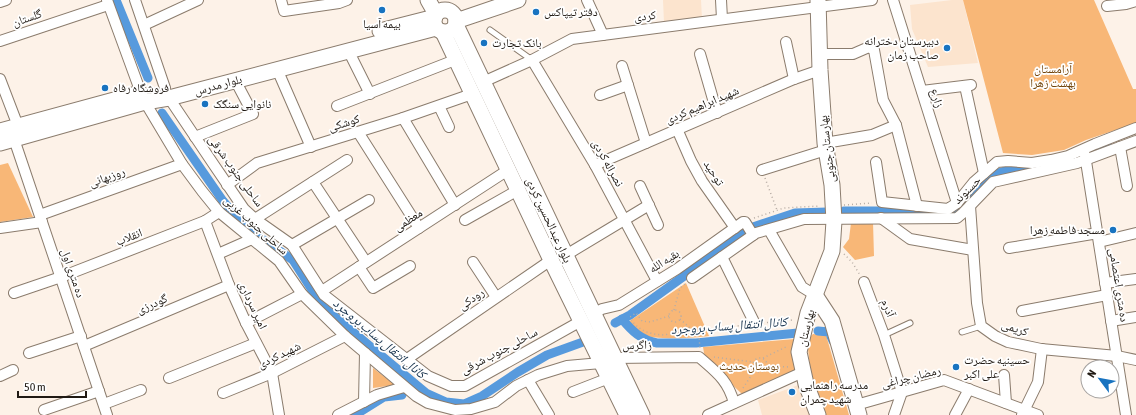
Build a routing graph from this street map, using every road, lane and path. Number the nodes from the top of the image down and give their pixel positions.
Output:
1 (6, 0) edge
2 (134, 0) edge
3 (198, 0) edge
4 (281, 0) edge
5 (347, 0) edge
6 (428, 0) edge
7 (487, 0) edge
8 (518, 0) edge
9 (587, 0) edge
10 (721, 0) edge
11 (872, 0) edge
12 (893, 0) edge
13 (1136, 1) edge
14 (0, 2) edge
15 (108, 2) edge
16 (819, 3) edge
17 (1107, 6) dead end
18 (445, 18) edge
19 (722, 19) junction
20 (144, 25) junction
21 (490, 30) dead end
22 (603, 35) junction
23 (0, 41) edge
24 (786, 42) dead end
25 (348, 50) junction
26 (469, 54) junction
27 (700, 54) dead end
28 (820, 54) junction
29 (456, 60) junction
30 (532, 60) junction
31 (622, 66) dead end
32 (277, 69) junction
33 (820, 70) junction
34 (794, 79) junction
35 (235, 80) junction
36 (0, 81) edge
37 (483, 82) junction
38 (628, 85) junction
39 (922, 91) junction
40 (167, 93) junction
41 (370, 94) junction
42 (472, 94) junction
43 (600, 95) dead end
44 (143, 98) junction
45 (337, 106) dead end
46 (439, 106) junction
47 (717, 113) junction
48 (403, 118) junction
49 (896, 125) junction
50 (449, 127) dead end
51 (1136, 128) edge
52 (677, 129) junction
53 (0, 131) edge
54 (358, 132) junction
55 (11, 136) edge
56 (195, 138) junction
57 (1136, 141) edge
58 (646, 143) junction
59 (311, 146) junction
60 (826, 147) junction
61 (1120, 147) junction
62 (1084, 149) junction
63 (347, 160) dead end
64 (1086, 160) junction
65 (876, 162) dead end
66 (182, 164) junction
67 (595, 165) junction
68 (508, 170) junction
69 (762, 170) joint
70 (984, 173) junction
71 (313, 182) junction
72 (227, 185) junction
73 (640, 186) dead end
74 (1127, 186) dead end
75 (518, 190) junction
76 (369, 200) dead end
77 (882, 202) junction
78 (958, 203) junction
79 (455, 205) junction
80 (649, 205) junction
81 (917, 206) junction
82 (970, 206) junction
83 (777, 210) junction
84 (219, 212) junction
85 (834, 212) junction
86 (41, 218) junction
87 (337, 218) junction
88 (880, 218) junction
89 (255, 219) junction
90 (465, 220) dead end
91 (624, 220) junction
92 (206, 221) junction
93 (745, 222) junction
94 (658, 225) dead end
95 (0, 228) edge
96 (419, 228) junction
97 (735, 228) junction
98 (768, 230) junction
99 (1136, 234) edge
100 (753, 235) junction
101 (1098, 237) junction
102 (252, 239) junction
103 (832, 243) junction
104 (292, 244) junction
105 (1009, 248) dead end
106 (973, 250) junction
107 (218, 254) junction
108 (566, 255) junction
109 (722, 257) junction
110 (551, 260) junction
111 (473, 262) dead end
112 (363, 265) junction
113 (410, 266) dead end
114 (61, 277) junction
115 (692, 278) joint
116 (1136, 278) edge
117 (656, 281) junction
118 (864, 282) joint
119 (1106, 283) junction
120 (229, 285) junction
121 (322, 291) junction
122 (14, 293) dead end
123 (302, 294) junction
124 (815, 295) junction
125 (1107, 295) junction
126 (496, 297) junction
127 (674, 310) junction
128 (1022, 311) dead end
129 (669, 316) junction
130 (1136, 317) edge
131 (587, 318) junction
132 (680, 319) junction
133 (1111, 321) junction
134 (246, 323) junction
135 (910, 323) dead end
136 (755, 324) dead end
137 (981, 326) junction
138 (713, 329) dead end
139 (694, 332) junction
140 (962, 332) dead end
141 (884, 335) junction
142 (81, 336) junction
143 (345, 336) junction
144 (802, 339) junction
145 (256, 343) junction
146 (84, 346) junction
147 (1042, 349) junction
148 (29, 353) dead end
149 (365, 353) junction
150 (702, 353) dead end
151 (1117, 356) junction
152 (713, 357) dead end
153 (763, 358) junction
154 (407, 359) junction
155 (607, 360) junction
156 (1136, 360) edge
157 (753, 362) junction
158 (767, 366) junction
159 (803, 369) junction
160 (13, 370) dead end
161 (755, 370) junction
162 (272, 373) junction
163 (0, 376) edge
164 (1004, 376) dead end
165 (169, 378) dead end
166 (609, 378) junction
167 (528, 380) junction
168 (404, 387) junction
169 (969, 389) junction
170 (141, 390) dead end
171 (99, 391) junction
172 (573, 392) dead end
173 (902, 392) junction
174 (223, 393) dead end
175 (364, 402) junction
176 (1006, 403) junction
177 (104, 404) junction
178 (732, 406) edge
179 (44, 410) dead end
180 (858, 410) edge
181 (1023, 412) edge
182 (1126, 412) edge
183 (107, 415) edge
184 (279, 415) edge
185 (338, 415) edge
186 (549, 415) edge
187 (627, 415) edge
188 (642, 415) edge
189 (708, 415) edge
190 (818, 415) edge
191 (894, 415) edge
192 (955, 415) edge
193 (1038, 415) edge
194 (1135, 415) edge

1 - 14 street
2 - 20 street, ساحلی جنوب شرقی
3 - 20 street
4 - 5 street
6 - 18 main road
7 - 18 main road
8 - 18 main road
9 - 22 street
10 - 19 street
11 - 16 street
12 - 39 street, زارع
13 - 17 street
15 - 23 street, گلستان
15 - 44 street, ساحلی جنوب غربی
16 - 19 street, کردی
16 - 28 main road, بهارستان جنوبی
18 - 25 main road, بلوار مدرس
18 - 26 main road, بلوار عبدالحسین کردی
18 - 29 main road, بلوار عبدالحسین کردی
18 - 40 main road, بلوار مدرس
19 - 22 street, کردی
20 - 40 street, ساحلی جنوب شرقی
21 - 30 lane
22 - 30 street, کردی
24 - 34 street
25 - 32 main road, بلوار مدرس
25 - 41 street
26 - 29 main road
26 - 37 main road, بلوار عبدالحسین کردی
27 - 47 street
28 - 33 main road, بهارستان جنوبی
28 - 49 street
29 - 41 street
29 - 42 main road, بلوار عبدالحسین کردی
30 - 37 street, کردی
30 - 67 street, نصراله کردی
31 - 38 street
32 - 35 main road, بلوار مدرس
32 - 59 street
33 - 34 street, شهید ابراهیم کردی
33 - 60 main road, بهارستان جنوبی
34 - 47 street, شهید ابراهیم کردی
35 - 40 main road, بلوار مدرس
35 - 56 street
36 - 55 street, ده متری اول
37 - 108 main road, بلوار عبدالحسین کردی
38 - 43 street
38 - 58 street
39 - 70 street
39 - 78 street, زارع
40 - 44 main road, بلوار مدرس
40 - 56 street, ساحلی جنوب شرقی
41 - 45 street
42 - 46 street, کوشکی
42 - 68 main road, بلوار عبدالحسین کردی
44 - 55 main road, بلوار مدرس
44 - 66 street, ساحلی جنوب غربی
46 - 48 street, کوشکی
46 - 50 street
47 - 52 street, شهید ابراهیم کردی
48 - 54 street, کوشکی
48 - 79 street
49 - 60 street
49 - 81 street
51 - 62 street, حسنوند
52 - 58 street, شهید ابراهیم کردی
52 - 97 street, توحید
53 - 55 main road, بلوار مدرس
54 - 59 street, کوشکی
54 - 96 street
55 - 86 street, ده متری اول
56 - 72 street, ساحلی جنوب شرقی
57 - 61 street, حسنوند
58 - 67 street, شهید ابراهیم کردی
59 - 72 street, کوشکی
60 - 69 street
60 - 85 main road, بهارستان جنوبی
61 - 64 street, حسنوند
61 - 74 street
62 - 64 street, ده متری اعتصامی
62 - 70 street, حسنوند
63 - 71 street
64 - 82 street, حسنوند
64 - 101 street, ده متری اعتصامی
65 - 77 street
66 - 84 street, ساحلی جنوب غربی
66 - 86 street, روزبهانی
67 - 91 street, نصراله کردی
68 - 75 main road, بلوار عبدالحسین کردی
68 - 79 street, معظمی
69 - 83 path
70 - 78 street, حسنوند
71 - 87 street
71 - 89 street
72 - 89 street, ساحلی جنوب شرقی
73 - 80 street
75 - 90 street
75 - 110 main road, بلوار عبدالحسین کردی
76 - 87 street
77 - 81 street, حسنوند
77 - 85 path
78 - 81 street, حسنوند
79 - 96 street, معظمی
80 - 91 street
80 - 94 street
82 - 88 street, حسنوند
82 - 106 street
83 - 85 path
83 - 93 path
84 - 92 street
84 - 102 street, ساحلی جنوب غربی
85 - 88 street, حسنوند
85 - 98 street, حسنوند
85 - 103 main road, بهارستان جنوبی
86 - 95 street, روزبهانی
86 - 114 street, ده متری اول
87 - 104 street
87 - 112 street
88 - 106 street
89 - 104 street, ساحلی جنوب شرقی
91 - 108 street
91 - 117 street, نصراله کردی
92 - 107 street, امیر سرداری
92 - 114 street, انقلاب
93 - 97 street, بقیه الله
93 - 100 street
96 - 112 street, معظمی
97 - 117 street, بقیه الله
98 - 100 street, حسنوند
98 - 124 street
99 - 101 street
100 - 109 street, حسنوند
101 - 105 street
101 - 119 street, ده متری اعتصامی
102 - 107 street
102 - 123 street, ساحلی جنوب غربی
103 - 118 path
103 - 124 main road, بهارستان جنوبی
104 - 121 street, ساحلی جنوب شرقی
106 - 137 street
107 - 120 street, امیر سرداری
108 - 131 main road, بلوار عبدالحسین کردی
109 - 115 street, حسنوند
109 - 136 street
110 - 126 street, رودکی
110 - 131 main road, بلوار عبدالحسین کردی
111 - 126 street
112 - 113 street
112 - 121 street, معظمی
114 - 122 street, انقلاب
114 - 142 street, ده متری اول
115 - 127 path
116 - 119 street
117 - 131 street, بقیه الله
118 - 141 street, آذرم
119 - 125 street, ده متری اعتصامی
120 - 134 street, امیر سرداری
120 - 146 street, گودرزی
121 - 154 street, ساحلی جنوب شرقی
123 - 134 street
123 - 143 street, ساحلی جنوب غربی
124 - 144 main road, بهارستان
124 - 180 main road, بهارستان
125 - 128 street
125 - 133 street, ده متری اعتصامی
126 - 154 street, رودکی
127 - 129 path
127 - 132 path
129 - 132 path
129 - 139 path
130 - 133 street
131 - 154 street, ساحلی جنوب شرقی
131 - 155 main road, بلوار عبدالحسین کردی
132 - 139 path
133 - 151 street, ده متری اعتصامی
134 - 145 street, امیر سرداری
135 - 141 lane
137 - 140 lane
137 - 147 street, کریمی
138 - 139 path
139 - 150 path
141 - 173 street, آذرم
142 - 146 street, ده متری اول
142 - 148 street
143 - 149 street, ساحلی جنوب غربی
143 - 162 street, شهید کردی
144 - 153 path
144 - 159 main road, بهارستان
145 - 162 street, امیر سرداری
145 - 165 street, شهید کردی
146 - 171 street, ده متری اول
147 - 151 street, کریمی
147 - 181 street
149 - 168 street, ساحلی جنوب غربی
149 - 175 street
151 - 156 street, کریمی
151 - 182 street, ده متری اعتصامی
152 - 157 path
153 - 157 path
153 - 158 path
155 - 166 main road, بلوار عبدالحسین کردی
155 - 167 street, ساحلی جنوب غربی
155 - 178 street, زاگرس
155 - 188 main road, بلوار عبدالحسین کردی
157 - 161 path
158 - 159 path
158 - 161 path
159 - 178 street
159 - 190 main road, بهارستان
160 - 163 street
161 - 178 path
162 - 174 street, شهید کردی
162 - 184 street, امیر سرداری
164 - 176 street
166 - 172 street
166 - 187 main road, بلوار عبدالحسین کردی
167 - 168 street, ساحلی جنوب غربی
167 - 186 street
168 - 175 street
169 - 173 street, رمضان چراغی
169 - 176 street, رمضان چراغی
169 - 192 street
170 - 177 street
171 - 177 street, ده متری اول
171 - 179 street
173 - 180 street, رمضان چراغی
173 - 191 street
175 - 185 street
176 - 181 street, رمضان چراغی
177 - 183 street, ده متری اول
178 - 189 street
181 - 193 street, رمضان چراغی
182 - 194 street

